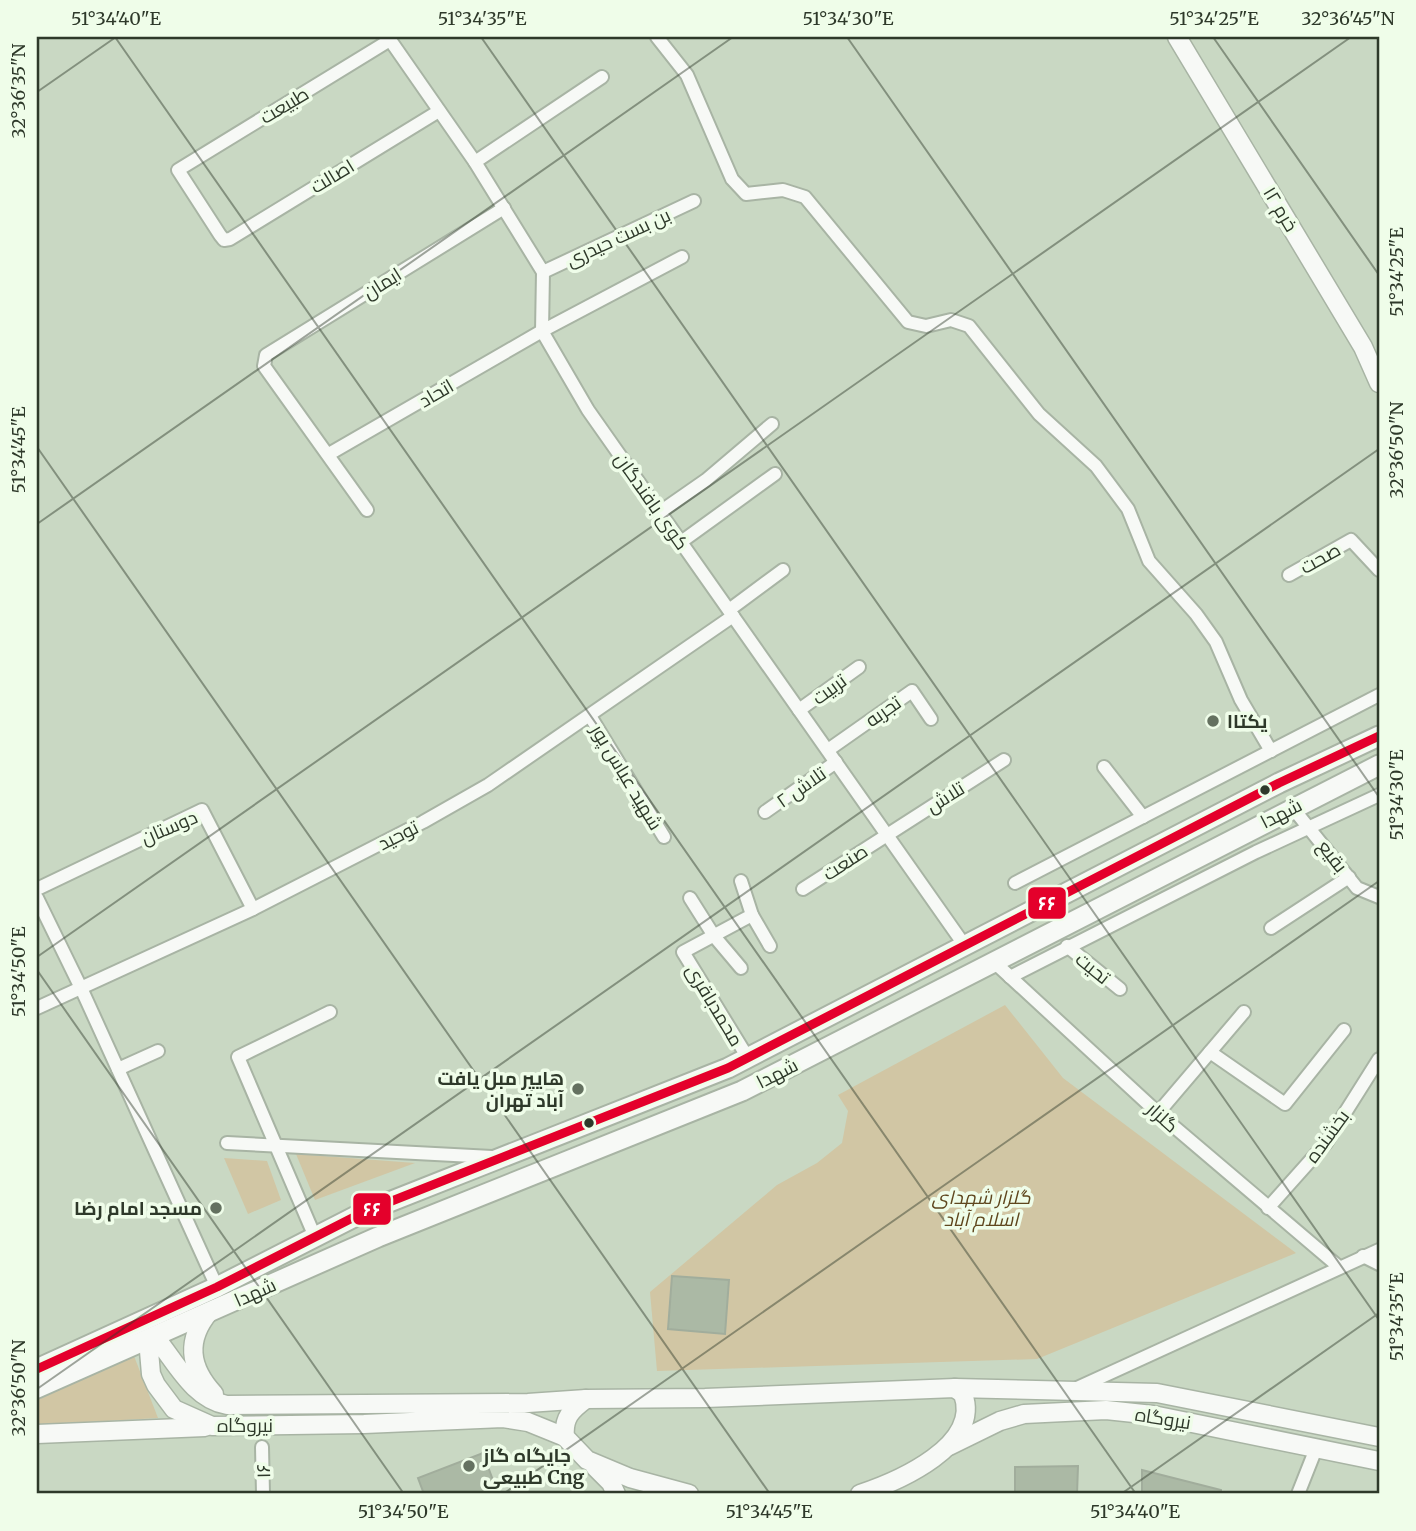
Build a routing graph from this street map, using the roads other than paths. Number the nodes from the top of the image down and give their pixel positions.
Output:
1 (657, 37) edge
2 (1177, 37) edge
3 (389, 38) edge
4 (602, 77) dead end
5 (439, 111) junction
6 (475, 162) junction
7 (694, 201) dead end
8 (504, 208) junction
9 (225, 240) joint
10 (682, 257) dead end
11 (542, 272) junction
12 (542, 331) junction
13 (1379, 383) edge
14 (772, 424) dead end
15 (329, 454) junction
16 (775, 474) dead end
17 (367, 510) dead end
18 (660, 512) junction
19 (681, 542) junction
20 (783, 570) dead end
21 (1379, 570) edge
22 (1289, 575) dead end
23 (731, 613) junction
24 (859, 667) dead end
25 (1379, 695) edge
26 (799, 710) junction
27 (590, 716) junction
28 (931, 719) dead end
29 (1379, 736) edge
30 (828, 750) junction
31 (1271, 751) junction
32 (1003, 761) dead end
33 (836, 762) junction
34 (1379, 765) edge
35 (1104, 766) dead end
36 (1377, 799) edge
37 (1292, 807) junction
38 (765, 811) dead end
39 (1143, 817) junction
40 (1310, 827) junction
41 (886, 834) junction
42 (664, 837) dead end
43 (1349, 877) junction
44 (741, 881) dead end
45 (1015, 883) dead end
46 (37, 889) edge
47 (803, 889) dead end
48 (1379, 897) edge
49 (37, 898) edge
50 (690, 898) dead end
51 (253, 909) junction
52 (752, 915) junction
53 (1271, 928) dead end
54 (713, 936) junction
55 (770, 946) dead end
56 (965, 946) junction
57 (1067, 946) junction
58 (993, 961) junction
59 (741, 968) dead end
60 (1010, 977) junction
61 (81, 988) junction
62 (1120, 989) dead end
63 (37, 1008) edge
64 (330, 1012) dead end
65 (1244, 1012) dead end
66 (1344, 1030) dead end
67 (158, 1052) dead end
68 (1210, 1052) junction
69 (748, 1058) junction
70 (1379, 1059) edge
71 (118, 1069) junction
72 (1158, 1113) junction
73 (227, 1143) dead end
74 (277, 1144) junction
75 (500, 1158) junction
76 (391, 1201) junction
77 (1268, 1208) junction
78 (402, 1227) junction
79 (314, 1237) junction
80 (1379, 1250) edge
81 (1363, 1256) junction
82 (1379, 1264) edge
83 (1339, 1267) junction
84 (218, 1287) junction
85 (209, 1312) junction
86 (151, 1328) junction
87 (37, 1369) edge
88 (37, 1388) edge
89 (954, 1388) junction
90 (1072, 1391) junction
91 (586, 1399) junction
92 (528, 1403) junction
93 (227, 1405) junction
94 (528, 1422) junction
95 (212, 1426) junction
96 (37, 1434) edge
97 (565, 1437) junction
98 (1379, 1437) edge
99 (949, 1446) junction
100 (262, 1447) dead end
101 (1317, 1447) junction
102 (587, 1460) junction
103 (1379, 1461) edge
104 (910, 1471) junction
105 (263, 1494) edge
106 (616, 1494) edge
107 (689, 1494) edge
108 (860, 1494) edge
109 (895, 1494) edge
110 (1298, 1494) edge

1 - 31 street
2 - 13 main road, خرم ۱۲
3 - 5 street
3 - 9 street, طبیعت
4 - 6 street
5 - 6 street
5 - 9 street, اصالت
6 - 8 street
7 - 11 street, بن بست حیدری
8 - 11 street
8 - 15 street, ایمان
10 - 12 street, اتحاد
11 - 12 street
12 - 15 street, اتحاد
12 - 18 street, کوی بافندگان
14 - 18 street
15 - 17 street
16 - 19 street
18 - 19 street, کوی بافندگان
19 - 23 street, کوی بافندگان
20 - 23 street, توحید
21 - 22 street, صحت
23 - 26 street, کوی بافندگان
23 - 27 street, توحید
24 - 26 street, تربیت
25 - 31 street
26 - 30 street, کوی بافندگان
27 - 42 street, شهید عباس پور
27 - 51 street, توحید
28 - 30 street, تجربه
29 - 56 main road, شهدا
30 - 33 street, کوی بافندگان
31 - 39 street
32 - 41 street, تلاش
33 - 38 street, تلاش ۲
33 - 41 street, کوی بافندگان
34 - 37 main road, شهدا
35 - 39 street
36 - 40 street
37 - 40 street, بقیع
37 - 58 main road, شهدا
39 - 45 street
40 - 43 street, بقیع
40 - 57 street
41 - 47 street, صنعت
41 - 56 street, کوی بافندگان
43 - 48 street, بقیع
43 - 53 street
44 - 52 street
46 - 51 street, دوستان
49 - 61 street
50 - 54 street
51 - 61 street, توحید
52 - 54 street
52 - 55 street
54 - 59 street
54 - 69 street, محمدباقری
56 - 69 main road, شهدا
57 - 60 street
57 - 62 street, تحیت
58 - 60 street, گلزار
58 - 78 main road, شهدا
60 - 72 street, گلزار
61 - 63 street, توحید
61 - 71 street
64 - 74 street
65 - 68 street
66 - 68 street
67 - 71 street
68 - 72 street
69 - 75 main road, شهدا
70 - 77 street, بخشنده
71 - 84 street
72 - 77 street, گلزار
73 - 74 street
74 - 75 street
74 - 79 street
75 - 76 main road, شهدا
76 - 78 main road
76 - 79 main road, شهدا
77 - 83 street, گلزار
78 - 85 main road, شهدا
79 - 84 main road, شهدا
80 - 81 street
81 - 82 street
81 - 83 street
83 - 90 street
84 - 86 main road, شهدا
85 - 86 main road, شهدا
85 - 93 main road
86 - 87 main road
86 - 88 main road
86 - 93 main road, نیروگاه
86 - 95 main road, نیروگاه
89 - 90 main road, نیروگاه
89 - 91 main road, نیروگاه
89 - 99 main road, نیروگاه
90 - 98 main road, نیروگاه
91 - 92 main road, نیروگاه
91 - 97 main road
92 - 93 main road, نیروگاه
92 - 94 main road
94 - 95 main road, نیروگاه
94 - 97 main road, نیروگاه
95 - 96 main road
97 - 102 main road, نیروگاه
99 - 101 main road, نیروگاه
99 - 104 main road, نیروگاه
100 - 105 street, ۱۶
101 - 103 main road, نیروگاه
101 - 110 street
102 - 106 main road
102 - 107 main road, نیروگاه
104 - 108 main road, نیروگاه
104 - 109 main road

